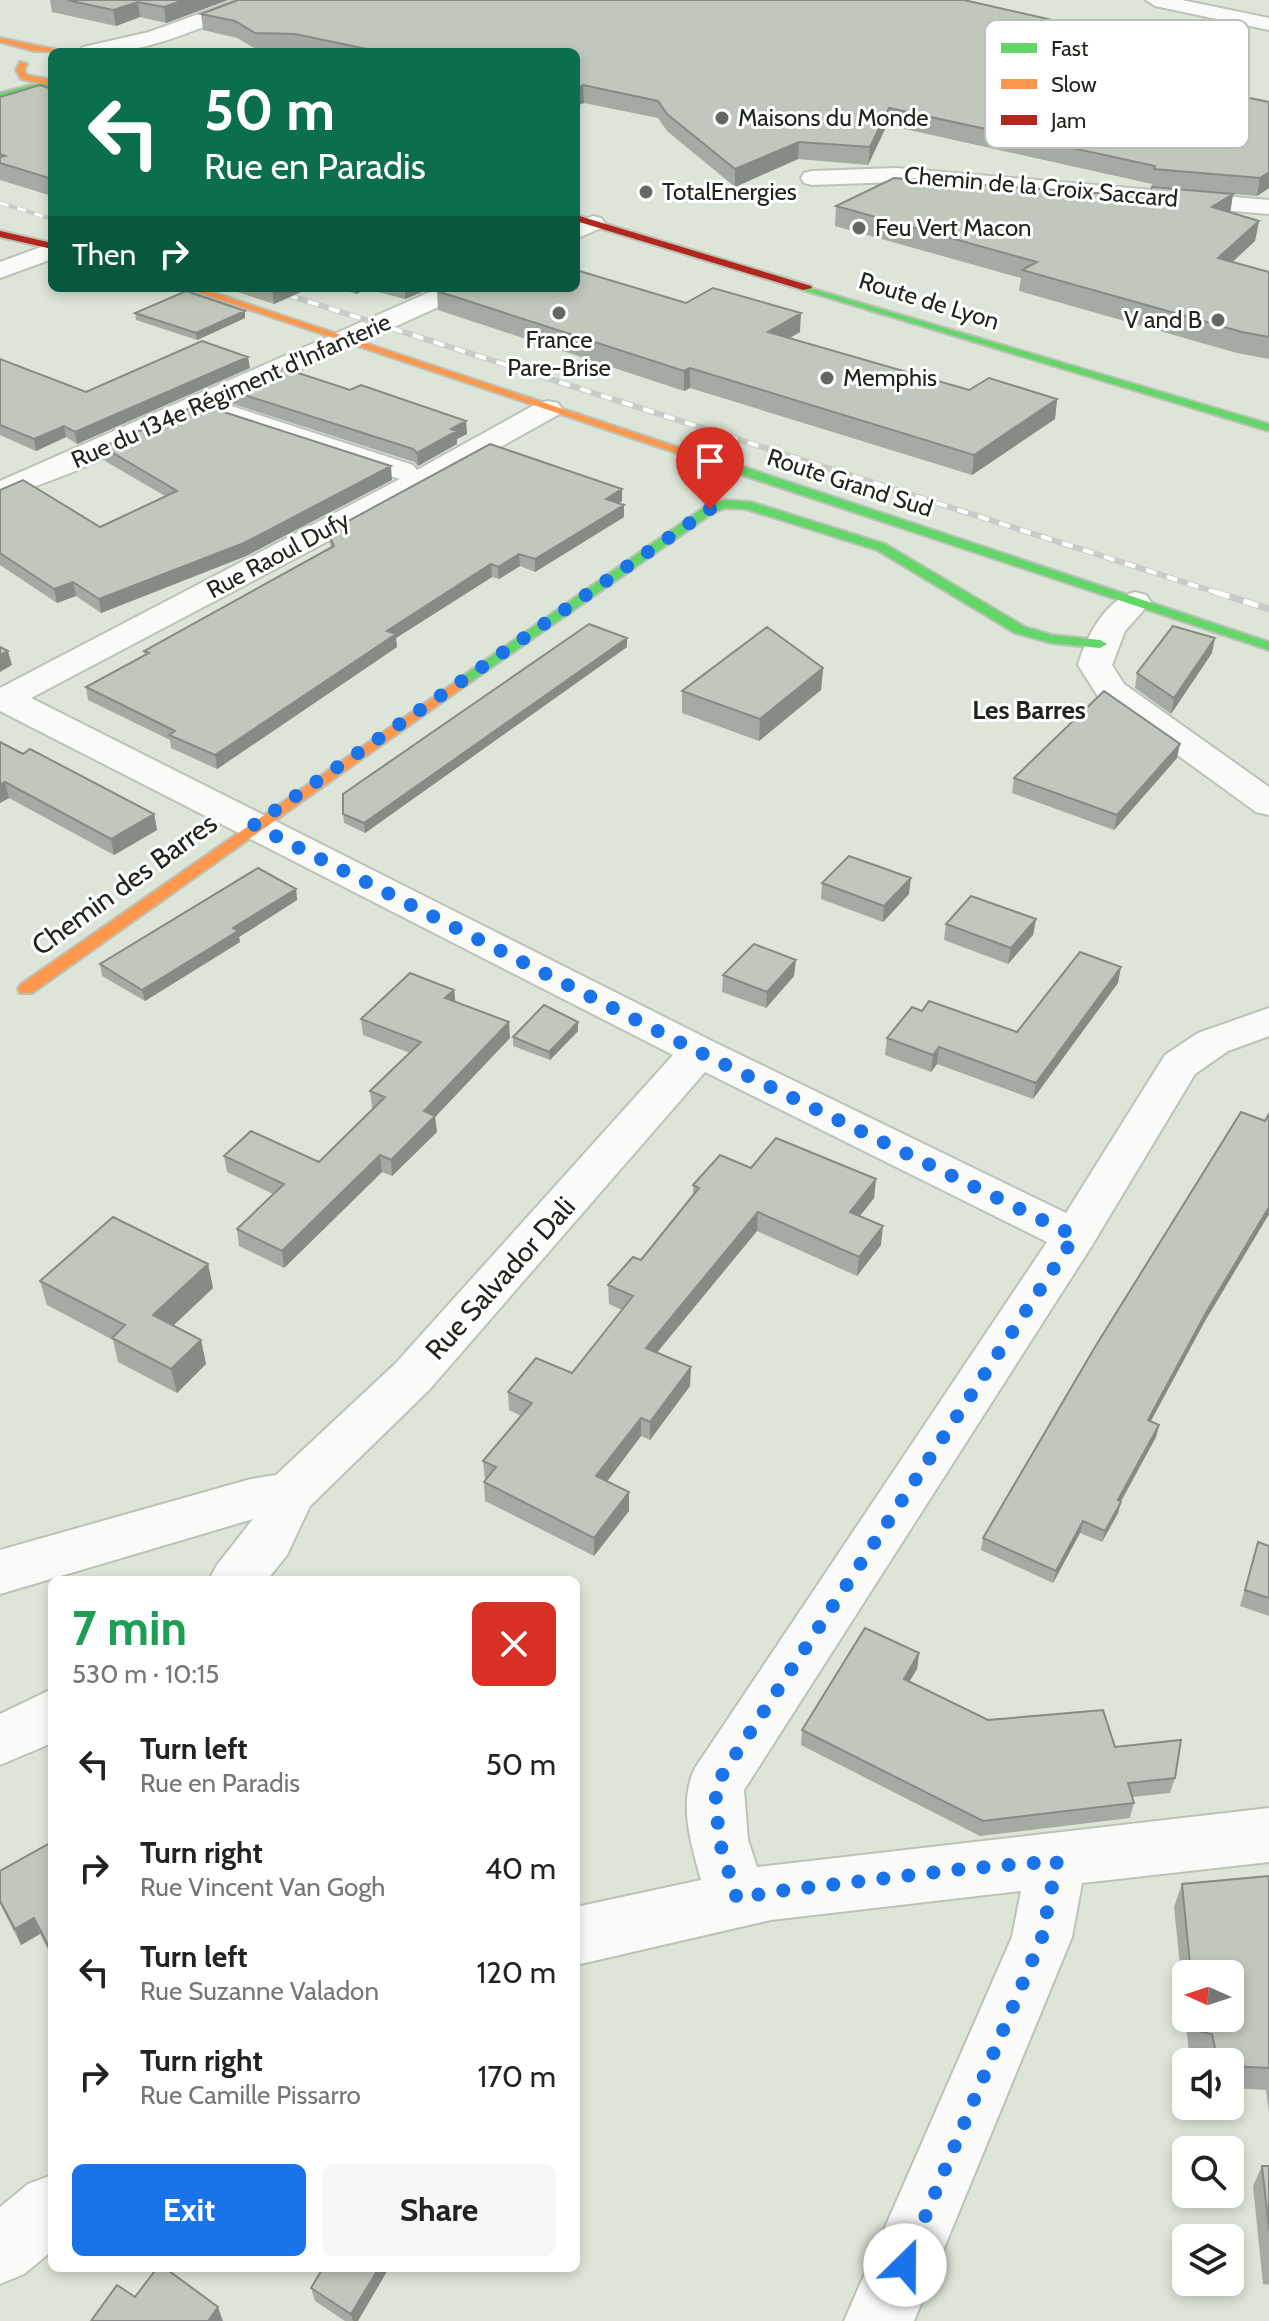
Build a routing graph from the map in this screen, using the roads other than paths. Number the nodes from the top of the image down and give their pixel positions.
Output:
1 (255, 0) edge
2 (1155, 0) edge
3 (1269, 24) edge
4 (154, 37) junction
5 (0, 40) edge
6 (104, 48) edge
7 (136, 48) edge
8 (48, 50) edge
9 (0, 54) edge
10 (48, 56) edge
11 (22, 69) junction
12 (48, 83) edge
13 (0, 84) edge
14 (48, 84) edge
15 (0, 96) edge
16 (812, 178) dead end
17 (1269, 207) edge
18 (582, 224) edge
19 (0, 234) edge
20 (48, 247) edge
21 (48, 250) edge
22 (0, 271) edge
23 (202, 292) edge
24 (451, 292) edge
25 (344, 341) junction
26 (198, 404) junction
27 (548, 409) junction
28 (1269, 428) edge
29 (300, 436) junction
30 (260, 456) edge
31 (403, 471) dead end
32 (0, 491) edge
33 (1135, 602) junction
34 (1100, 644) junction
35 (1269, 646) edge
36 (2, 700) edge
37 (1269, 804) edge
38 (254, 825) junction
39 (26, 989) dead end
40 (1269, 1021) edge
41 (699, 1052) junction
42 (1075, 1236) junction
43 (290, 1494) junction
44 (0, 1572) edge
45 (239, 1576) edge
46 (48, 1716) edge
47 (0, 1740) edge
48 (1269, 1835) edge
49 (1057, 1861) junction
50 (737, 1899) junction
51 (580, 1935) edge
52 (48, 2211) edge
53 (0, 2250) edge
54 (879, 2321) edge

1 - 4 street
2 - 3 street
4 - 6 street
4 - 7 street
5 - 8 main road
9 - 11 main road
10 - 11 main road
11 - 12 main road
11 - 13 main road
14 - 15 main road
16 - 17 street, Chemin de la Croix Saccard
18 - 28 main road, Route de Lyon
19 - 20 main road
21 - 22 street
23 - 25 main road, Route Grand Sud
24 - 25 street, Rue du 134e Régiment d'Infanterie
25 - 26 street, Rue du 134e Régiment d'Infanterie
25 - 27 main road, Route Grand Sud
26 - 29 street
26 - 32 street, Rue du 134e Régiment d'Infanterie
27 - 33 main road, Route Grand Sud
27 - 36 street, Rue Raoul Dufy
29 - 30 street
29 - 31 street
33 - 34 street
33 - 35 main road, Route Grand Sud
34 - 37 street
34 - 38 main road, Chemin des Barres
36 - 38 street
38 - 39 main road, Chemin des Barres
38 - 41 street
40 - 42 street
41 - 42 street
41 - 43 street, Rue Salvador Dali
42 - 50 street
43 - 44 street
43 - 45 street, Rue Salvador Dali
46 - 47 street
48 - 49 street
49 - 50 street
49 - 54 street
50 - 51 street
52 - 53 street

